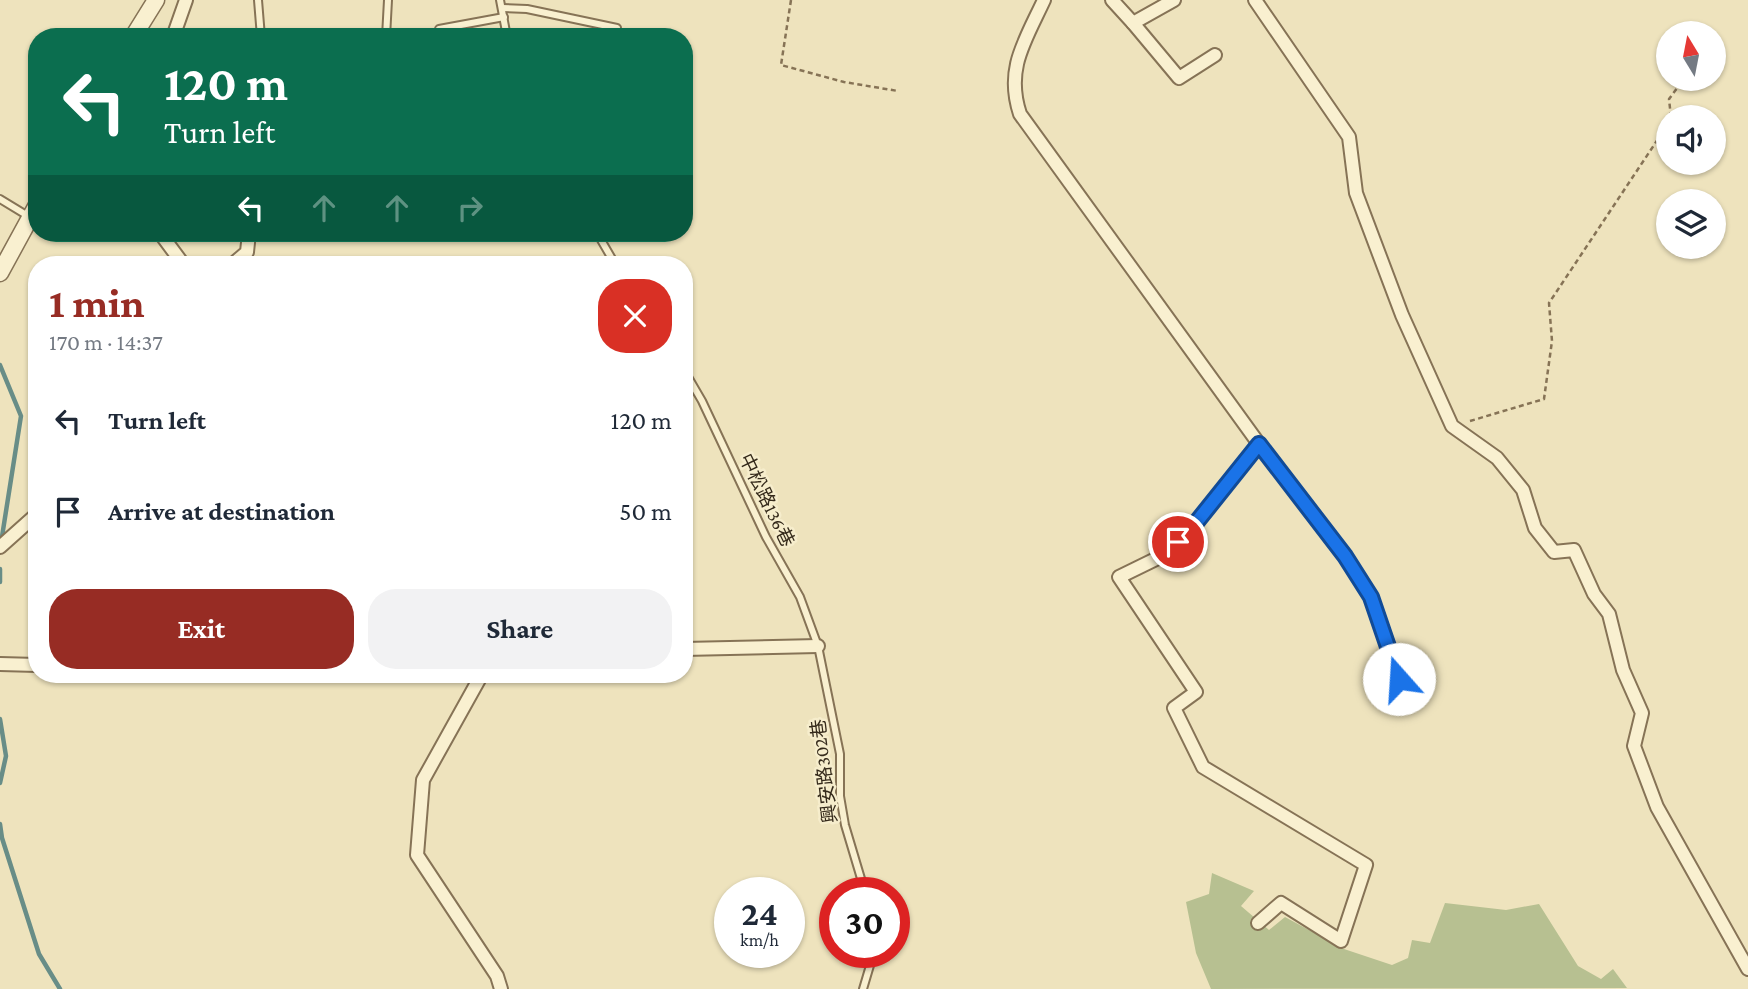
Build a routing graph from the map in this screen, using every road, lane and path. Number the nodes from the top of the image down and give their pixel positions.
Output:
1 (156, 0) edge
2 (186, 0) edge
3 (258, 0) edge
4 (388, 0) edge
5 (500, 0) edge
6 (791, 0) edge
7 (1044, 0) edge
8 (1112, 0) edge
9 (1174, 0) edge
10 (1256, 2) edge
11 (502, 8) junction
12 (504, 17) junction
13 (1133, 23) junction
14 (617, 27) dead end
15 (139, 28) edge
16 (176, 28) edge
17 (260, 28) edge
18 (386, 28) edge
19 (444, 28) edge
20 (506, 28) edge
21 (1215, 55) dead end
22 (898, 91) dead end
23 (1656, 142) edge
24 (0, 199) edge
25 (28, 209) edge
26 (28, 220) edge
27 (0, 273) edge
28 (693, 386) edge
29 (1452, 426) junction
30 (1259, 444) junction
31 (28, 522) edge
32 (0, 547) edge
33 (818, 646) junction
34 (693, 649) edge
35 (0, 664) edge
36 (28, 665) edge
37 (1399, 679) dead end
38 (477, 683) edge
39 (861, 877) edge
40 (1258, 923) dead end
41 (869, 968) edge
42 (1748, 969) edge
43 (501, 989) edge
44 (863, 989) edge

1 - 15 street
2 - 16 street
3 - 17 lane
4 - 18 lane
5 - 11 lane
6 - 22 path
7 - 30 street
8 - 13 street
9 - 13 street
10 - 29 street
11 - 12 lane
11 - 14 lane
12 - 19 lane
12 - 20 lane
13 - 21 street
23 - 29 path
24 - 25 lane
26 - 27 street
28 - 33 lane, 中松路136巷
29 - 42 street
30 - 37 street
30 - 40 street
31 - 32 street
33 - 34 street
33 - 39 lane, 興安路302巷
35 - 36 street
38 - 43 street
41 - 44 lane

